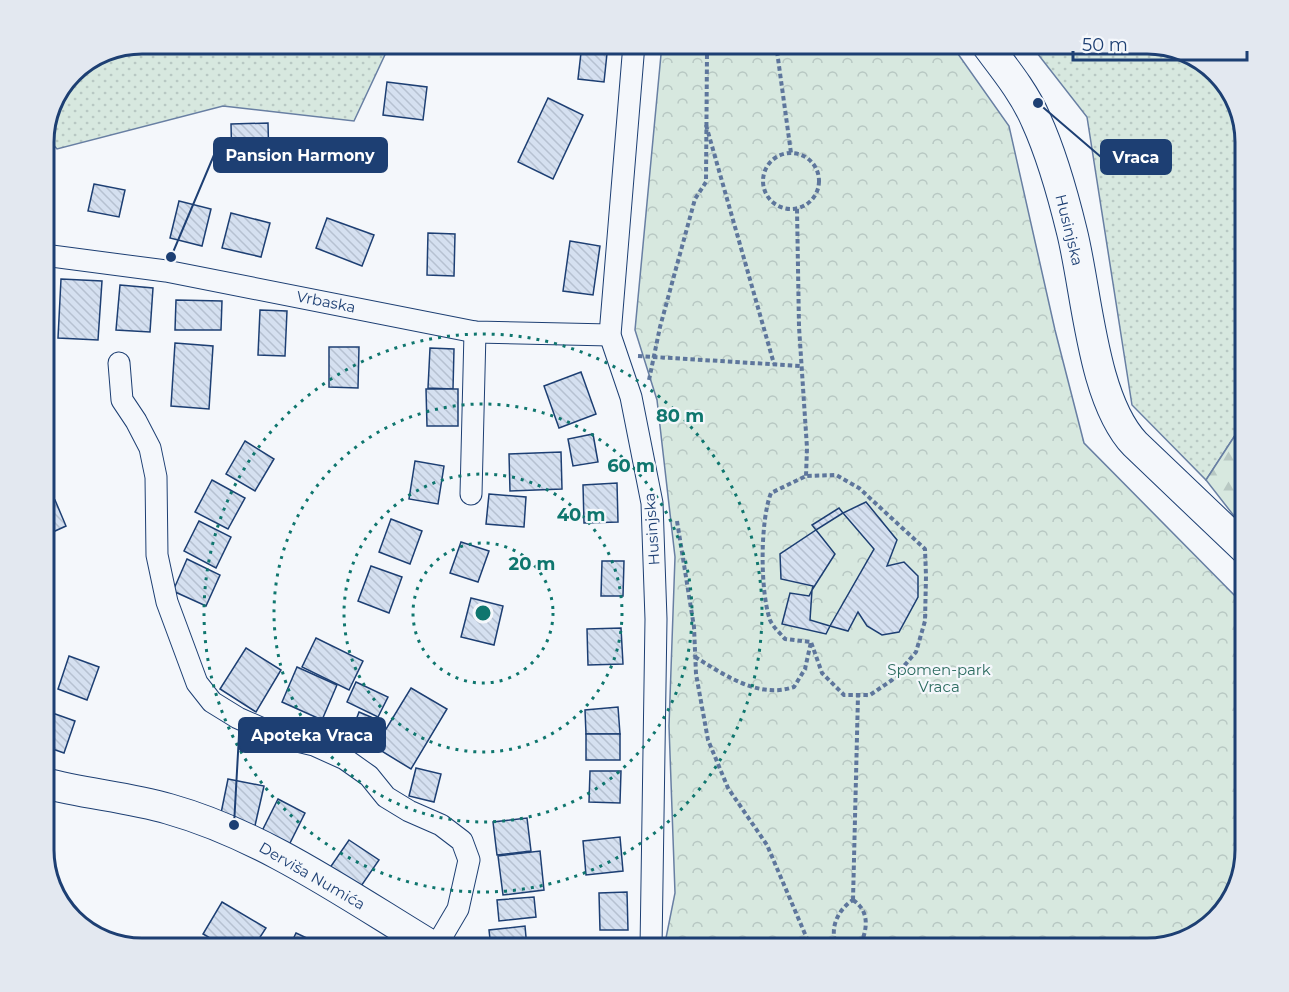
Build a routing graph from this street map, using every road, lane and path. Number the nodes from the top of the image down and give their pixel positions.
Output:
1 (633, 54) edge
2 (706, 54) edge
3 (777, 54) edge
4 (994, 54) edge
5 (706, 122) junction
6 (791, 153) junction
7 (796, 209) junction
8 (54, 256) edge
9 (475, 332) junction
10 (610, 335) junction
11 (654, 356) junction
12 (119, 363) dead end
13 (774, 364) junction
14 (801, 366) junction
15 (631, 397) junction
16 (806, 476) junction
17 (471, 494) dead end
18 (1235, 539) edge
19 (694, 627) dead end
20 (811, 642) junction
21 (695, 657) junction
22 (858, 695) junction
23 (54, 785) edge
24 (853, 900) junction
25 (418, 938) edge
26 (441, 938) edge
27 (651, 938) edge
28 (807, 938) edge
29 (834, 938) edge
30 (863, 938) edge

1 - 10 street, Husinjska
2 - 5 path
3 - 6 path
4 - 18 main road, Husinjska
5 - 11 path
5 - 13 path
6 - 7 path
6 - 7 path
7 - 14 path
8 - 9 street, Vrbaska
9 - 10 street, Vrbaska
9 - 17 street
10 - 15 street, Husinjska
11 - 13 path
11 - 15 path
12 - 26 street
13 - 14 path
14 - 16 path
15 - 27 street, Husinjska
16 - 20 path
16 - 22 path
19 - 21 path
20 - 21 path
20 - 22 path
21 - 28 path
22 - 24 path
23 - 25 main road, Derviša Numića
24 - 29 path
24 - 30 path

